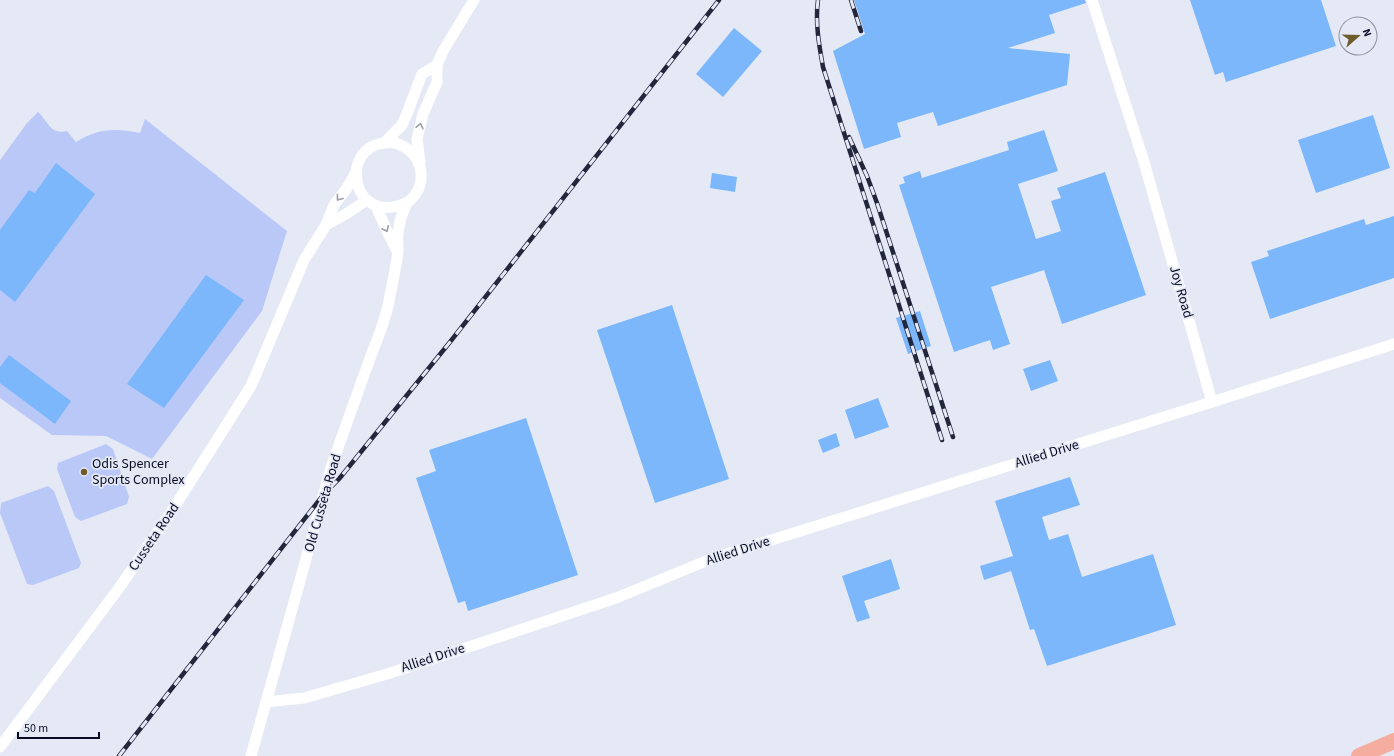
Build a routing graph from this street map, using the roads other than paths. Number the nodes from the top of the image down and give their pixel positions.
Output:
1 (474, 0) edge
2 (1092, 0) edge
3 (437, 65) junction
4 (384, 142) junction
5 (420, 165) junction
6 (356, 172) junction
7 (372, 203) junction
8 (406, 203) junction
9 (326, 225) junction
10 (398, 251) junction
11 (1394, 344) edge
12 (1212, 402) junction
13 (266, 702) junction
14 (1394, 741) edge
15 (0, 747) edge
16 (251, 756) edge
17 (1359, 756) edge

1 - 3 street, Cusseta Road
2 - 12 street, Joy Road
3 - 4 street, Cusseta Road
5 -> 3 street, Cusseta Road
4 - 5 street
4 - 6 street, Cusseta Road
5 - 8 street, Cusseta Road
6 - 7 street
6 -> 9 street, Cusseta Road
7 - 8 street
7 - 9 street, Cusseta Road
7 -> 10 street
8 - 10 street, Old Cusseta Road
9 - 15 street, Cusseta Road
10 - 13 street, Old Cusseta Road
11 - 12 street
12 - 13 street, Allied Drive
13 - 16 street, Old Cusseta Road
14 - 17 highway

